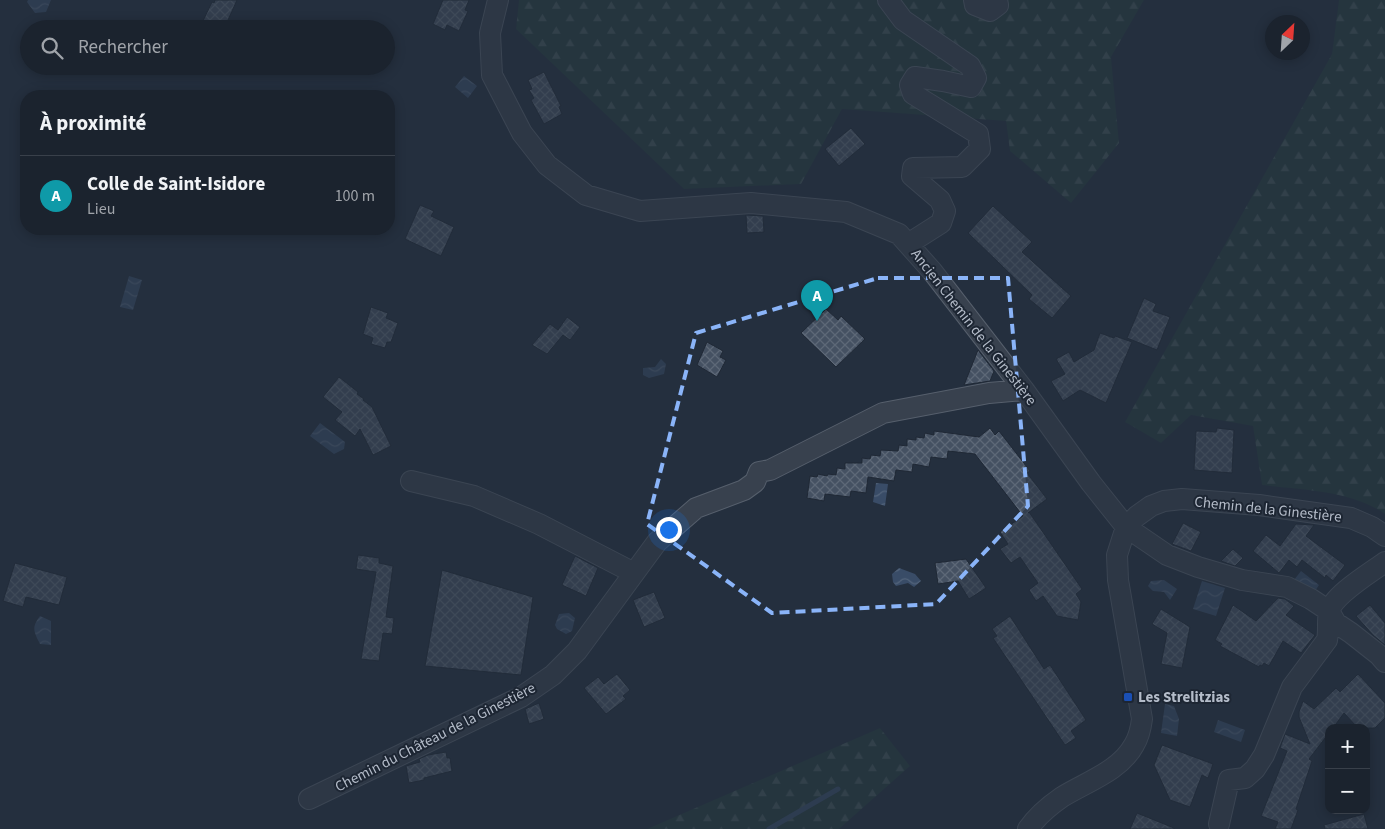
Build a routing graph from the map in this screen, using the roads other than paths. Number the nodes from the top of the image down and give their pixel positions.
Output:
1 (498, 0) edge
2 (888, 0) edge
3 (974, 0) edge
4 (998, 0) edge
5 (908, 244) junction
6 (1024, 390) junction
7 (411, 481) dead end
8 (1126, 527) junction
9 (1385, 536) edge
10 (1385, 562) edge
11 (634, 573) junction
12 (1329, 611) junction
13 (1385, 662) edge
14 (309, 800) dead end
15 (1219, 824) dead end
16 (1028, 829) edge

1 - 5 street, Ancien Chemin de la Ginestière
2 - 5 street
3 - 4 street
5 - 6 street, Ancien Chemin de la Ginestière
6 - 8 street, Ancien Chemin de la Ginestière
6 - 11 street, Chemin du Château de la Ginestière
7 - 11 street
8 - 9 street, Chemin de la Ginestière
8 - 12 street, Ancien Chemin de la Ginestière
8 - 16 street, Chemin de la Ginestière
10 - 12 street
11 - 14 street, Chemin du Château de la Ginestière
12 - 13 street, Ancien Chemin de la Ginestière
12 - 15 street

